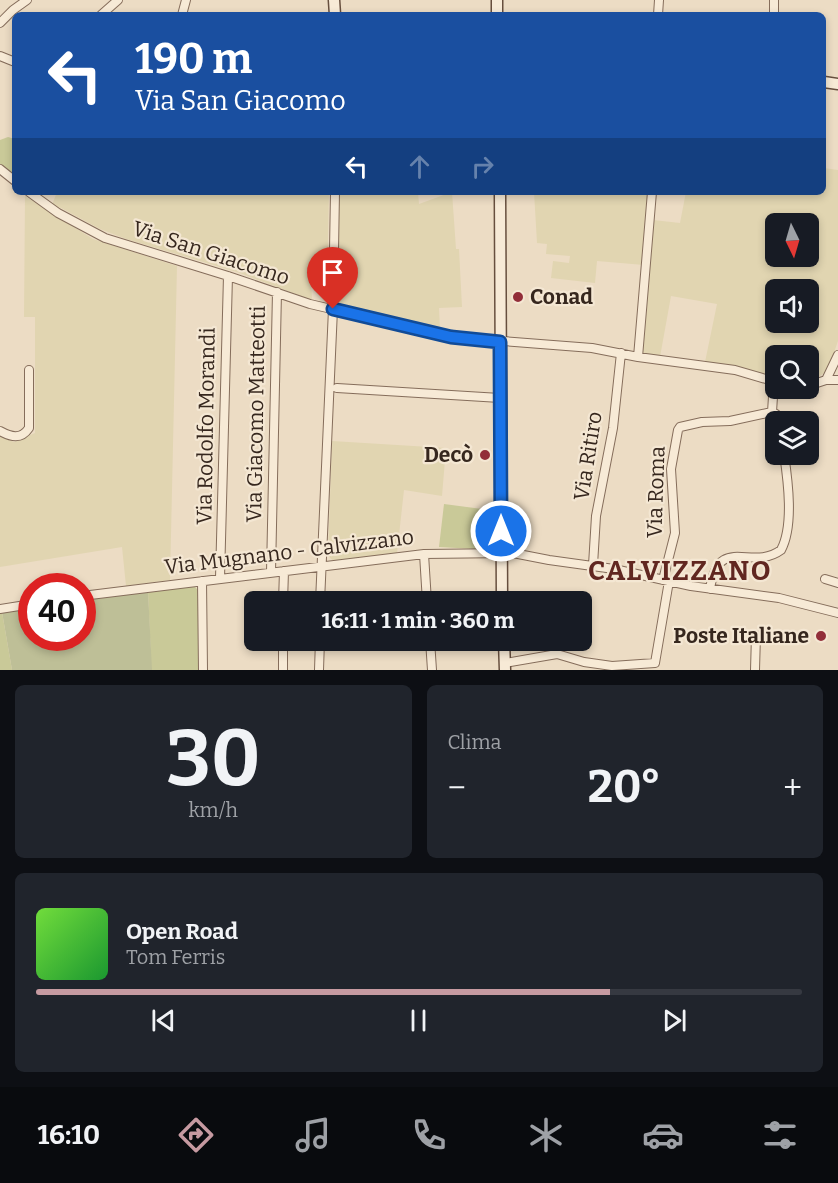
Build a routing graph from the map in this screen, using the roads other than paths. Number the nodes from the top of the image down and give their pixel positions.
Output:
1 (27, 0) edge
2 (118, 0) edge
3 (104, 12) edge
4 (0, 23) edge
5 (0, 169) edge
6 (12, 179) edge
7 (33, 195) edge
8 (335, 195) edge
9 (500, 195) edge
10 (652, 195) edge
11 (228, 276) junction
12 (276, 292) junction
13 (333, 309) junction
14 (500, 342) junction
15 (621, 353) junction
16 (838, 355) edge
17 (638, 357) junction
18 (29, 370) dead end
19 (765, 379) edge
20 (826, 380) junction
21 (838, 380) edge
22 (819, 382) edge
23 (337, 388) dead end
24 (500, 398) junction
25 (765, 414) edge
26 (0, 431) edge
27 (785, 465) edge
28 (501, 553) junction
29 (424, 554) junction
30 (593, 565) junction
31 (321, 566) junction
32 (284, 571) junction
33 (271, 572) junction
34 (220, 578) junction
35 (825, 579) dead end
36 (666, 580) junction
37 (202, 581) junction
38 (838, 583) edge
39 (710, 589) junction
40 (283, 591) edge
41 (320, 591) edge
42 (426, 591) edge
43 (502, 591) edge
44 (96, 594) edge
45 (18, 606) edge
46 (0, 609) edge
47 (838, 614) edge
48 (756, 635) dead end
49 (283, 651) edge
50 (320, 651) edge
51 (431, 651) edge
52 (504, 651) edge
53 (505, 667) edge
54 (622, 668) edge
55 (203, 670) edge
56 (283, 670) edge
57 (319, 670) edge
58 (432, 670) edge
59 (754, 670) edge

1 - 4 street
2 - 3 street
5 - 6 street
7 - 11 street, Via San Giacomo
8 - 13 street
9 - 14 street
10 - 17 street
11 - 12 street, Via San Giacomo
11 - 34 street, Via Rodolfo Morandi
12 - 13 street, Via San Giacomo
12 - 33 street, Via Giacomo Matteotti
13 - 14 street, Via San Giacomo
13 - 31 street
14 - 15 street, Via San Giacomo
14 - 24 street
15 - 17 street, Via San Giacomo
15 - 30 street, Via Ritiro
16 - 20 street
17 - 19 street, Via San Giacomo
18 - 26 street
20 - 21 street
20 - 22 street
23 - 24 street
24 - 28 street
25 - 36 street, Via Roma
27 - 39 street
28 - 29 street, Via Mugnano - Calvizzano
28 - 30 street, Via Mugnano - Calvizzano
28 - 43 street
29 - 31 street, Via Mugnano - Calvizzano
29 - 42 street
30 - 36 street, Via Mugnano - Calvizzano
31 - 32 street, Via Mugnano - Calvizzano
31 - 41 street
32 - 33 street, Via Mugnano - Calvizzano
32 - 40 street
33 - 34 street, Via Mugnano - Calvizzano
34 - 37 street, Via Mugnano - Calvizzano
35 - 38 street
36 - 39 street, Via Mugnano - Calvizzano
36 - 54 street
37 - 44 street, Via Mugnano - Calvizzano
37 - 55 street
39 - 47 street, Via Mugnano - Calvizzano
45 - 46 street
48 - 59 street
49 - 56 street
50 - 57 street
51 - 58 street
52 - 53 street
53 - 54 street

